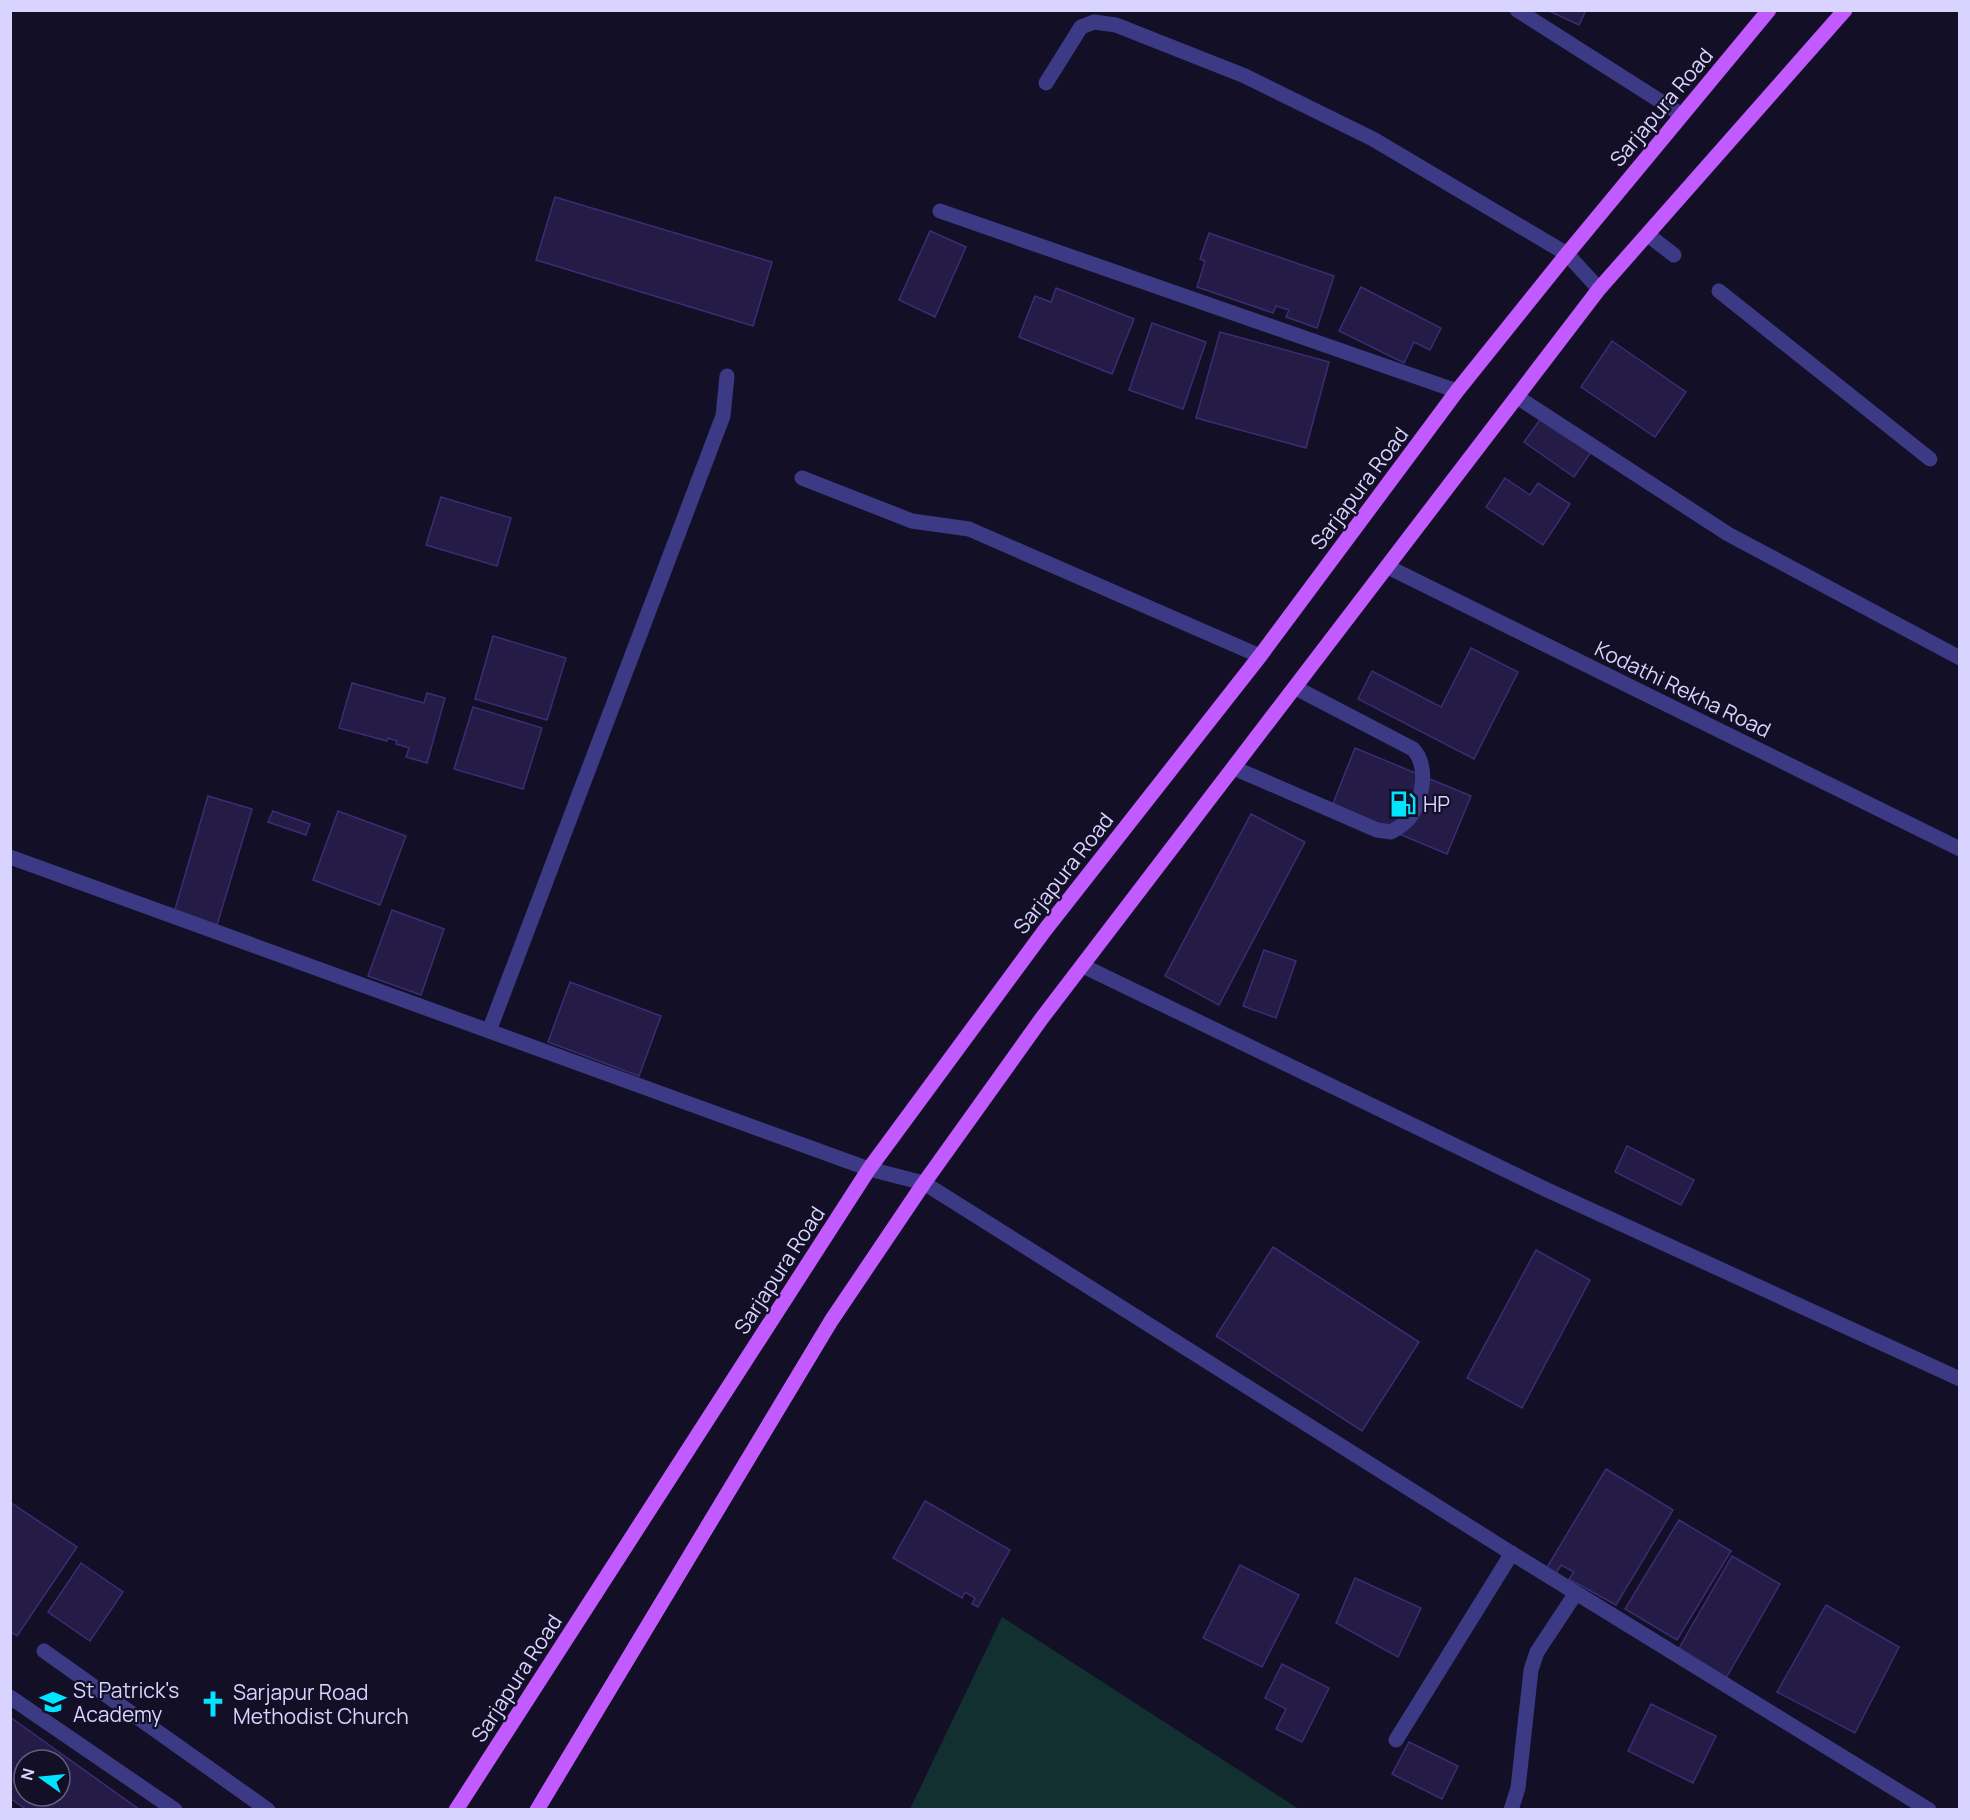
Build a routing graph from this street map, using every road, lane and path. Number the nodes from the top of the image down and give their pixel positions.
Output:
1 (1517, 10) edge
2 (1768, 10) edge
3 (1845, 10) edge
4 (1046, 83) dead end
5 (1682, 115) junction
6 (940, 211) dead end
7 (1648, 235) junction
8 (1567, 254) junction
9 (1674, 255) dead end
10 (1599, 289) junction
11 (1719, 291) dead end
12 (727, 376) dead end
13 (1457, 392) junction
14 (1517, 398) junction
15 (1930, 459) dead end
16 (802, 478) dead end
17 (1388, 567) junction
18 (1260, 656) junction
19 (1959, 658) edge
20 (1296, 687) junction
21 (1234, 768) junction
22 (1959, 849) edge
23 (10, 857) edge
24 (1083, 966) junction
25 (489, 1031) junction
26 (869, 1169) junction
27 (924, 1182) junction
28 (1959, 1379) edge
29 (1512, 1553) junction
30 (1576, 1593) junction
31 (44, 1651) dead end
32 (10, 1697) edge
33 (1396, 1740) dead end
34 (175, 1809) edge
35 (267, 1809) edge
36 (456, 1809) edge
37 (537, 1809) edge
38 (1510, 1809) edge
39 (1929, 1809) edge

1 - 5 street
2 - 5 main road, Sarjapura Road
3 - 7 main road
4 - 8 street
5 - 8 main road, Sarjapura Road
6 - 13 street
7 - 9 street
7 - 10 main road
8 - 10 street
8 - 13 main road, Sarjapura Road
10 - 14 main road
11 - 15 street
12 - 25 street
13 - 18 main road, Sarjapura Road
14 - 17 main road
14 - 19 street
16 - 18 street
17 - 20 main road
17 - 22 street, Kodathi Rekha Road
18 - 26 main road, Sarjapura Road
20 - 21 main road
20 - 21 street
21 - 24 main road
23 - 25 street
24 - 27 main road
24 - 28 street
25 - 26 street
26 - 27 street
26 - 36 main road, Sarjapura Road
27 - 29 street
27 - 37 main road
29 - 30 street
29 - 33 street
30 - 38 street
30 - 39 street
31 - 35 street
32 - 34 street

